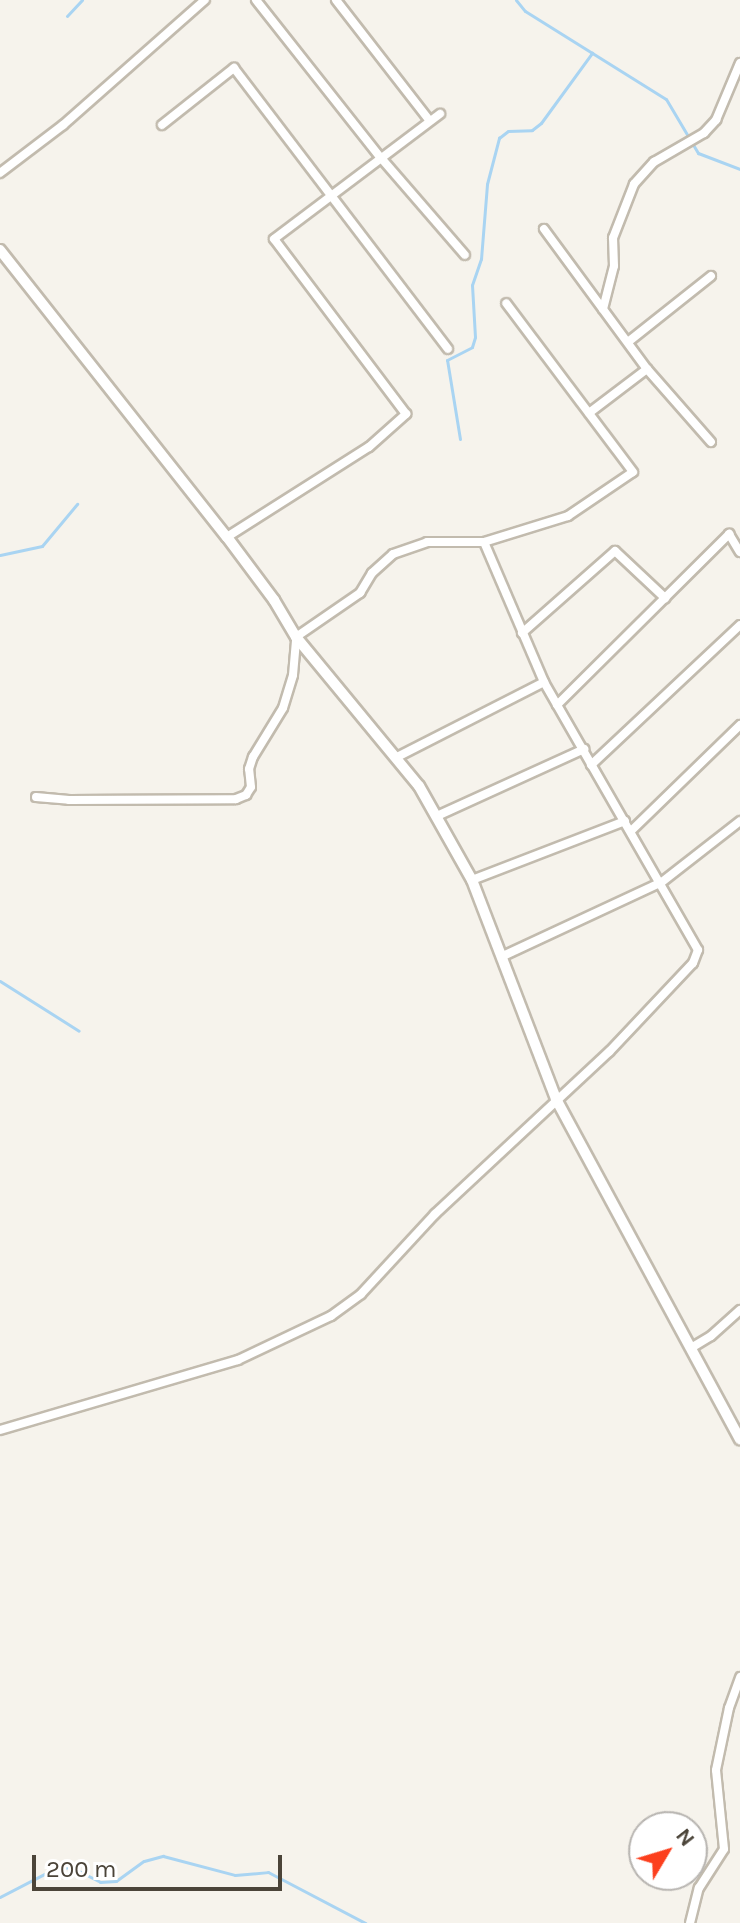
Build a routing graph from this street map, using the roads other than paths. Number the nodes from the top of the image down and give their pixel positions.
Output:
1 (205, 0) edge
2 (256, 0) edge
3 (336, 0) edge
4 (740, 63) edge
5 (440, 114) dead end
6 (430, 121) junction
7 (162, 125) dead end
8 (381, 158) junction
9 (0, 173) edge
10 (330, 196) junction
11 (544, 229) dead end
12 (0, 250) edge
13 (465, 255) dead end
14 (711, 276) dead end
15 (506, 303) dead end
16 (603, 309) junction
17 (628, 342) junction
18 (448, 349) dead end
19 (647, 369) junction
20 (589, 413) junction
21 (711, 442) dead end
22 (227, 537) junction
23 (484, 542) junction
24 (740, 552) edge
25 (665, 598) junction
26 (740, 625) edge
27 (522, 633) junction
28 (296, 637) junction
29 (544, 682) junction
30 (557, 705) junction
31 (740, 725) edge
32 (584, 749) junction
33 (397, 757) junction
34 (591, 765) junction
35 (36, 797) dead end
36 (437, 816) junction
37 (625, 821) junction
38 (740, 821) edge
39 (631, 831) junction
40 (472, 880) junction
41 (662, 882) junction
42 (503, 956) junction
43 (556, 1099) junction
44 (740, 1310) edge
45 (691, 1348) junction
46 (0, 1430) edge
47 (740, 1440) edge
48 (740, 1677) edge
49 (690, 1923) edge

1 - 9 street
2 - 8 street
3 - 6 street
4 - 16 street
5 - 6 street
6 - 8 street
7 - 10 street
8 - 10 street
8 - 13 street
10 - 18 street
10 - 22 street
11 - 16 street
12 - 22 street
14 - 17 street
15 - 20 street
16 - 17 street
17 - 19 street
19 - 20 street
19 - 21 street
20 - 23 street
22 - 28 street
23 - 27 street
23 - 28 street
24 - 25 street
25 - 27 street
25 - 30 street
26 - 34 street
27 - 29 street
28 - 33 street
28 - 35 street
29 - 30 street
29 - 33 street
30 - 32 street
31 - 39 street
32 - 34 street
32 - 36 street
33 - 36 street
34 - 37 street
36 - 40 street
37 - 39 street
37 - 40 street
38 - 41 street
39 - 41 street
40 - 42 street
41 - 42 street
41 - 43 street
42 - 43 street
43 - 45 street
43 - 46 street
44 - 45 street
45 - 47 street
48 - 49 street

